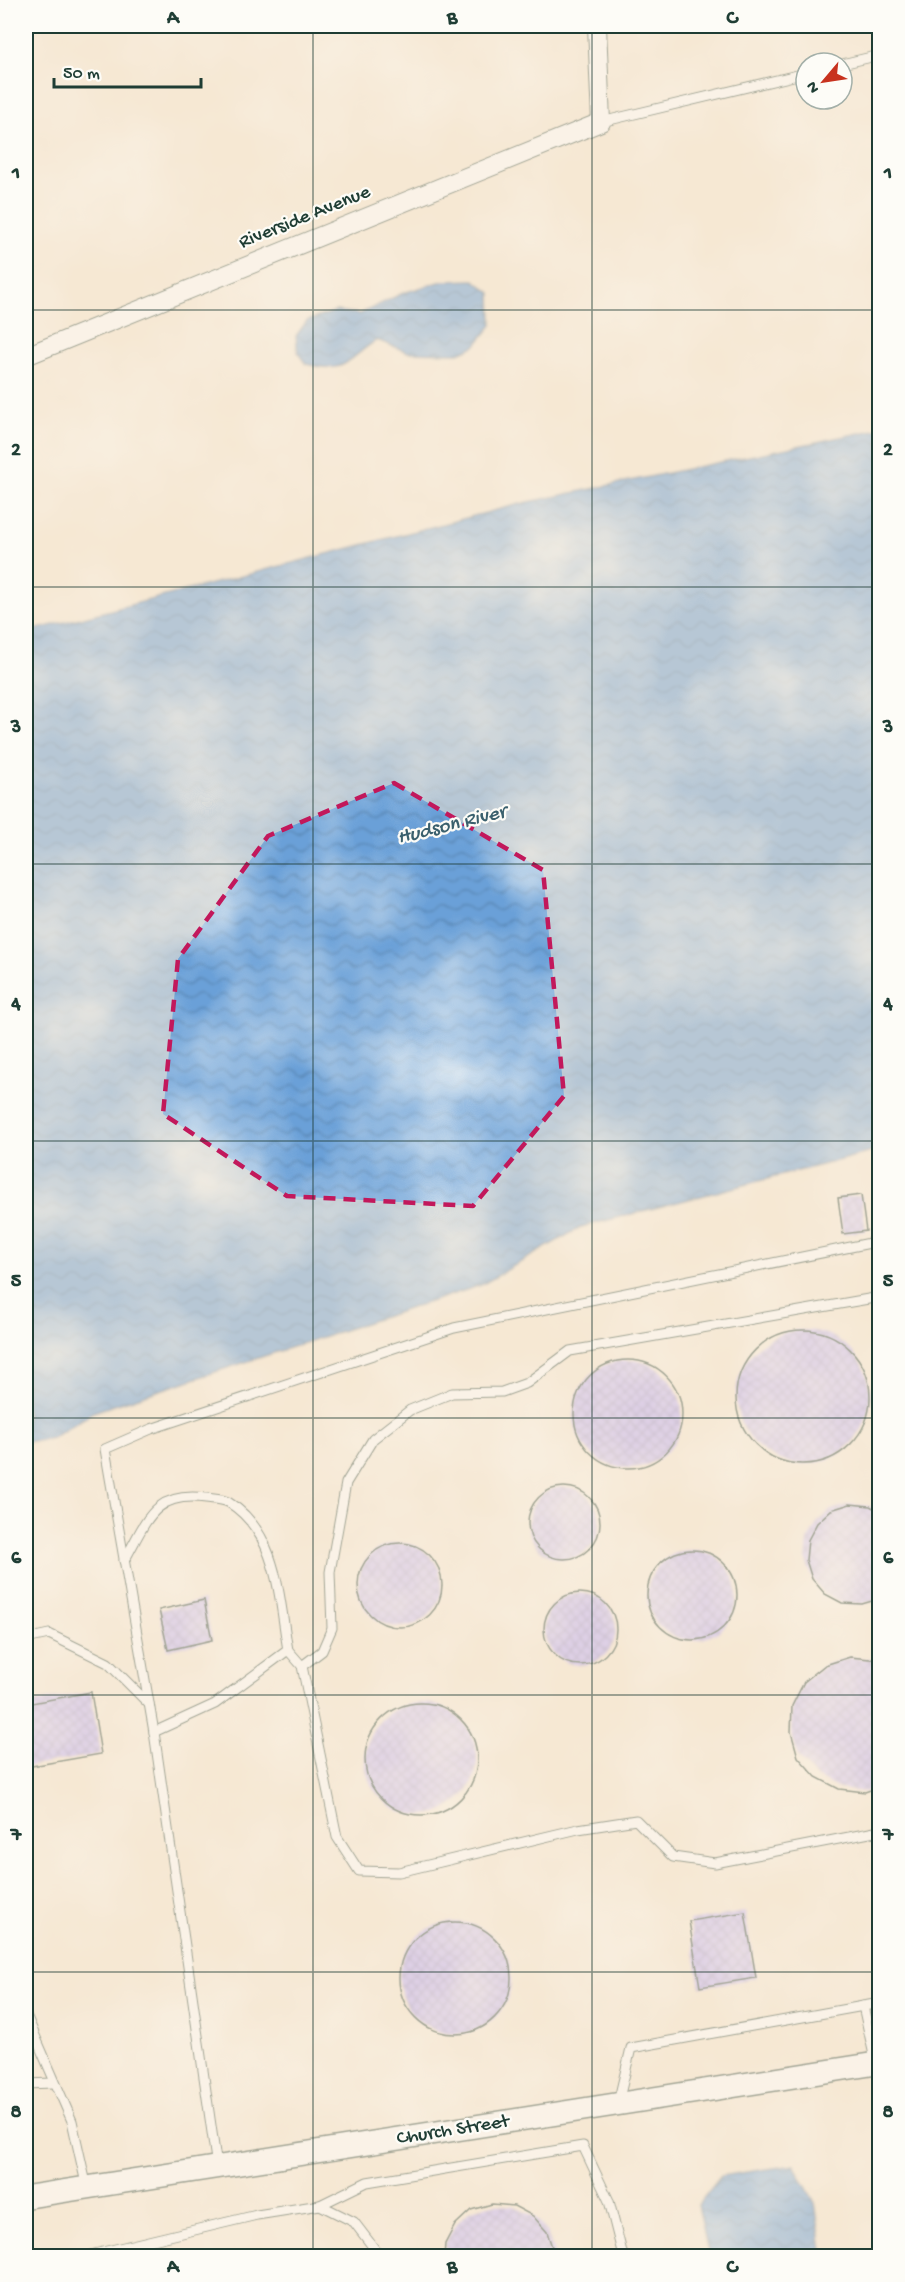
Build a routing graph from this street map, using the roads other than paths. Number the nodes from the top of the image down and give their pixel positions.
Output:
1 (597, 26) edge
2 (879, 55) edge
3 (854, 61) edge
4 (794, 76) edge
5 (601, 122) junction
6 (26, 357) edge
7 (879, 1241) edge
8 (879, 1297) edge
9 (124, 1561) junction
10 (26, 1639) edge
11 (288, 1650) junction
12 (302, 1666) junction
13 (149, 1704) junction
14 (154, 1732) junction
15 (879, 1831) edge
16 (879, 2003) edge
17 (863, 2006) junction
18 (26, 2014) edge
19 (878, 2064) edge
20 (53, 2083) junction
21 (26, 2084) edge
22 (618, 2105) junction
23 (218, 2167) junction
24 (87, 2188) junction
25 (26, 2197) edge
26 (320, 2205) junction
27 (86, 2256) edge
28 (380, 2256) edge
29 (623, 2256) edge

1 - 5 street
2 - 3 lane
4 - 5 lane, Riverside Avenue
5 - 6 street, Riverside Avenue
7 - 9 lane
8 - 12 lane
9 - 11 lane
9 - 13 lane
10 - 13 lane
11 - 12 lane
11 - 14 lane
12 - 15 lane
13 - 14 lane
14 - 23 lane
16 - 17 lane
17 - 19 lane
17 - 22 lane
18 - 20 lane
19 - 22 street, Church Street
20 - 21 lane
20 - 24 lane
22 - 23 street, Church Street
23 - 24 street, Church Street
24 - 25 street, Church Street
26 - 27 lane
26 - 28 lane
26 - 29 lane

